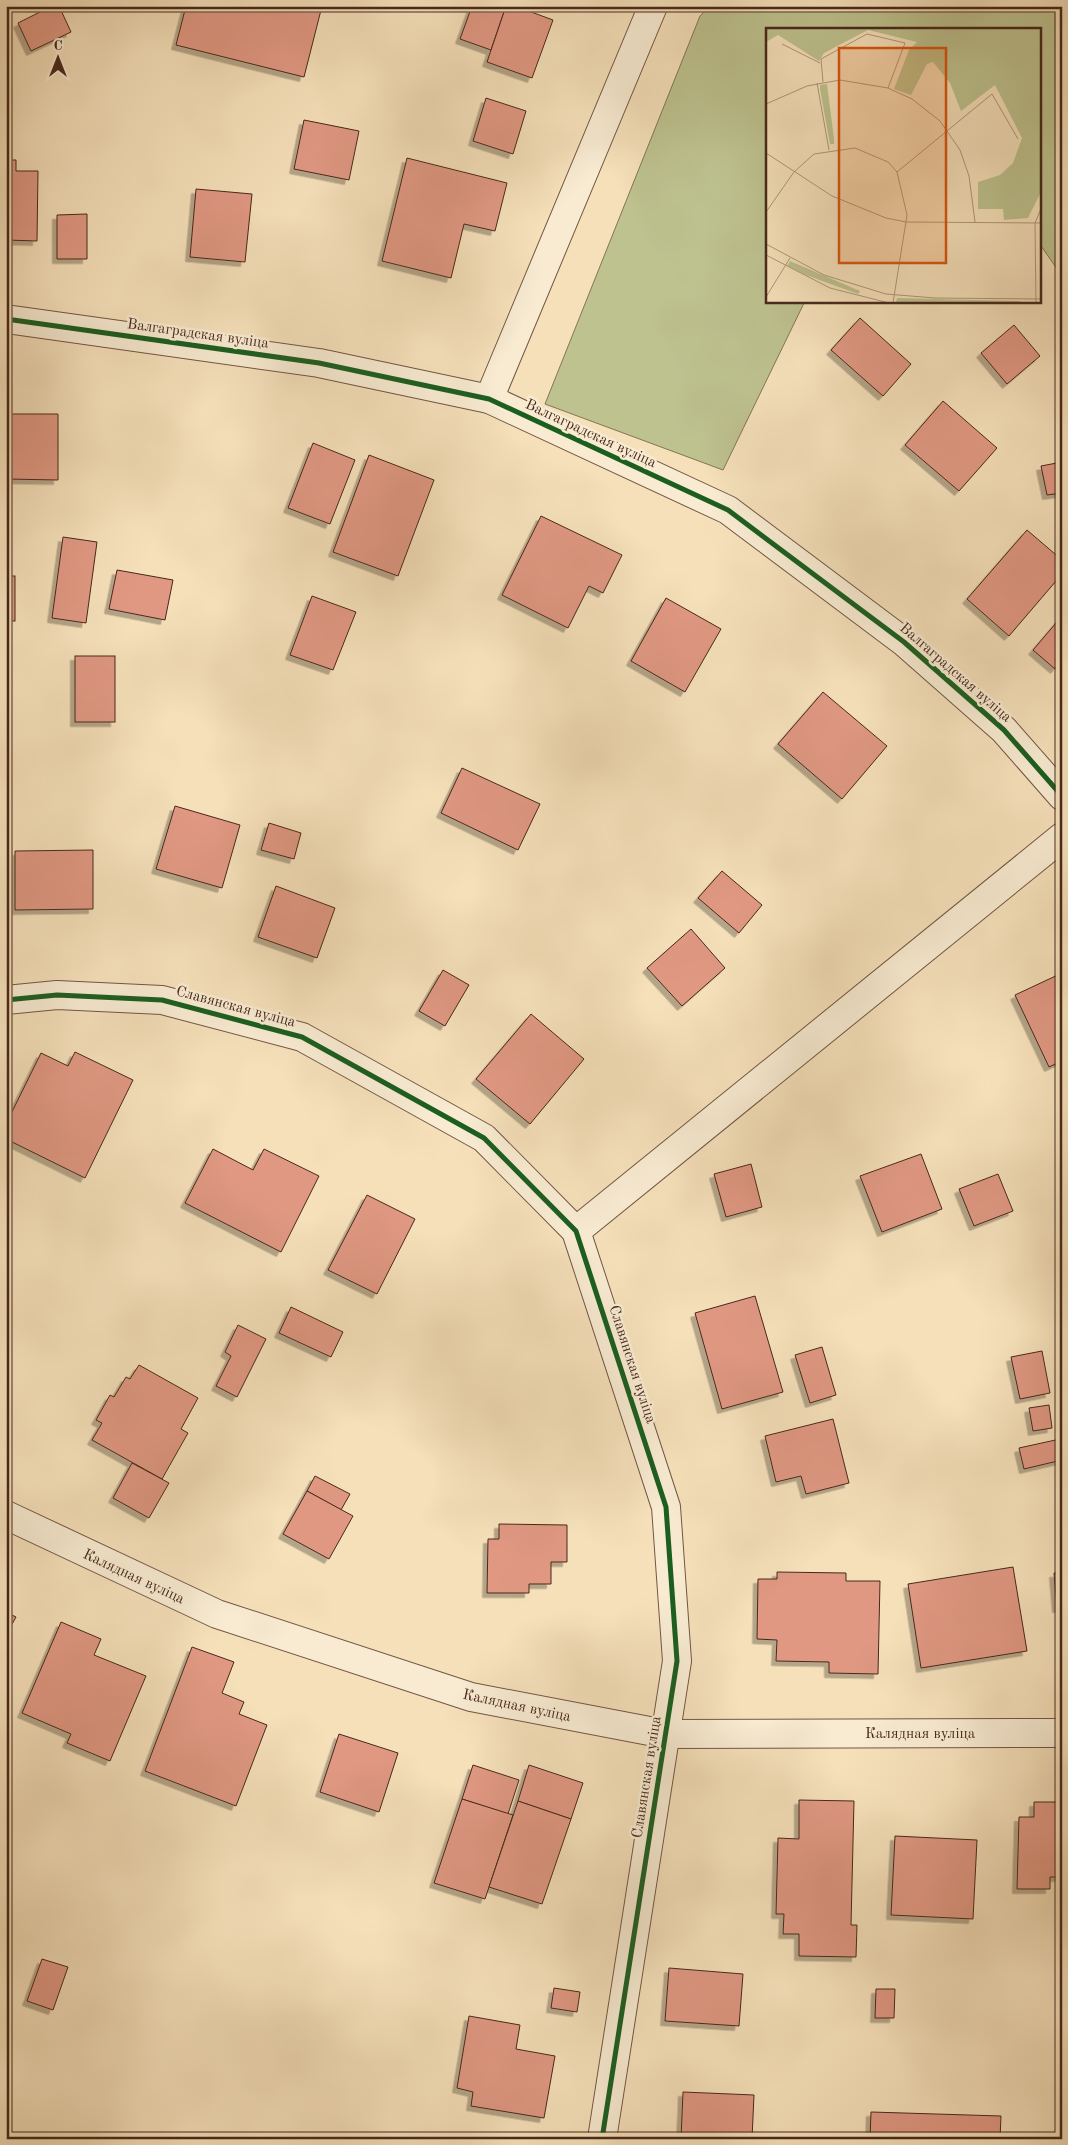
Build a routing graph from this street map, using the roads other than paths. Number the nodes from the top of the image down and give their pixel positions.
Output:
1 (653, 6) edge
2 (6, 319) edge
3 (489, 399) junction
4 (1062, 796) edge
5 (1062, 837) edge
6 (6, 1000) edge
7 (576, 1231) junction
8 (6, 1515) edge
9 (1062, 1732) edge
10 (664, 1734) junction
11 (602, 2139) edge

1 - 3 street
2 - 3 street, Валгаградская вуліца
3 - 4 street, Валгаградская вуліца
5 - 7 street
6 - 7 street, Славянская вуліца
7 - 10 street, Славянская вуліца
8 - 10 street, Калядная вуліца
9 - 10 street, Калядная вуліца
10 - 11 street, Славянская вуліца

